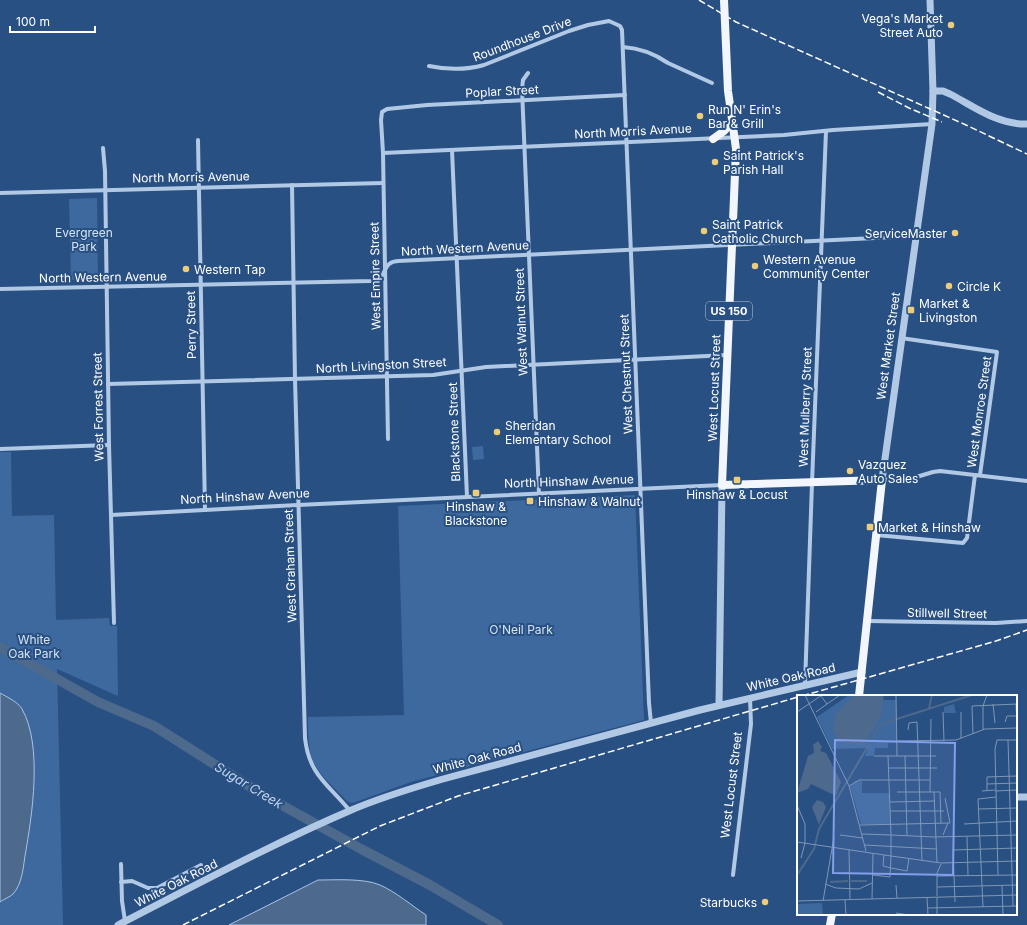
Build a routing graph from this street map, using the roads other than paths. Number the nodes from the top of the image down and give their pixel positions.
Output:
1 (724, 0) edge
2 (930, 0) edge
3 (620, 26) joint
4 (623, 47) junction
5 (430, 66) dead end
6 (528, 73) dead end
7 (712, 83) dead end
8 (933, 90) junction
9 (625, 95) junction
10 (522, 100) junction
11 (382, 113) joint
12 (732, 122) junction
13 (932, 124) junction
14 (1027, 124) edge
15 (826, 131) junction
16 (713, 138) junction
17 (735, 138) junction
18 (198, 140) dead end
19 (627, 143) junction
20 (524, 147) junction
21 (103, 148) dead end
22 (452, 150) junction
23 (383, 153) junction
24 (383, 183) junction
25 (292, 186) junction
26 (198, 188) junction
27 (105, 190) junction
28 (0, 193) edge
29 (916, 236) junction
30 (821, 241) junction
31 (732, 245) junction
32 (631, 250) junction
33 (528, 255) junction
34 (457, 258) junction
35 (385, 271) junction
36 (293, 283) junction
37 (200, 284) junction
38 (106, 286) junction
39 (0, 289) edge
40 (902, 338) junction
41 (727, 355) junction
42 (636, 360) junction
43 (533, 365) junction
44 (462, 371) junction
45 (387, 376) junction
46 (295, 379) junction
47 (202, 381) junction
48 (108, 384) junction
49 (388, 439) dead end
50 (109, 445) junction
51 (0, 449) edge
52 (975, 475) junction
53 (980, 475) junction
54 (882, 480) junction
55 (1027, 481) edge
56 (812, 483) junction
57 (722, 485) junction
58 (641, 490) junction
59 (539, 494) junction
60 (466, 497) junction
61 (298, 505) junction
62 (205, 510) junction
63 (111, 515) junction
64 (876, 535) junction
65 (1027, 620) edge
66 (867, 621) junction
67 (114, 623) dead end
68 (862, 672) junction
69 (806, 685) junction
70 (859, 695) edge
71 (750, 698) junction
72 (719, 705) junction
73 (651, 723) junction
74 (350, 811) junction
75 (121, 864) dead end
76 (201, 865) dead end
77 (733, 875) dead end
78 (121, 882) junction
79 (832, 915) edge
80 (122, 923) edge
81 (830, 925) edge

1 - 12 main road, West Locust Street / US 150, bridge
2 - 8 street, West Market Street
3 - 4 street, West Chestnut Street
3 - 5 street, Roundhouse Drive
4 - 7 street
4 - 9 street, West Chestnut Street
6 - 10 street, West Walnut Street
8 - 13 street, West Market Street
8 - 14 street
9 - 10 street, Poplar Street
9 - 19 street, West Chestnut Street
10 - 11 street, Poplar Street
10 - 20 street, West Walnut Street
11 - 23 street, West Empire Street
12 - 16 main road
12 - 17 main road, West Locust Street / US 150
13 - 15 street, North Morris Avenue
13 - 29 street, West Market Street
15 - 17 street, North Morris Avenue
15 - 30 street, West Mulberry Street
16 - 17 street, North Morris Avenue
16 - 19 street, North Morris Avenue
17 - 31 main road, West Locust Street / US 150
18 - 26 street, Perry Street
19 - 20 street, North Morris Avenue
19 - 32 street, West Chestnut Street
20 - 22 street, North Morris Avenue
20 - 33 street, West Walnut Street
21 - 27 street, West Forrest Street
22 - 23 street, North Morris Avenue
22 - 34 street, Blackstone Street
23 - 24 street, West Empire Street
24 - 25 street, North Morris Avenue
24 - 35 street, West Empire Street
25 - 26 street, North Morris Avenue
25 - 36 street, West Graham Street
26 - 27 street, North Morris Avenue
26 - 37 street, Perry Street
27 - 28 street, North Morris Avenue
27 - 38 street, West Forrest Street
29 - 30 street, North Western Avenue
29 - 40 street, West Market Street
30 - 31 street, North Western Avenue
30 - 56 street, West Mulberry Street
31 - 32 street, North Western Avenue
31 - 41 main road, West Locust Street / US 150
32 - 33 street, North Western Avenue
32 - 42 street, West Chestnut Street
33 - 34 street, North Western Avenue
33 - 43 street, West Walnut Street
34 - 35 street, North Western Avenue
34 - 44 street, Blackstone Street
35 - 36 street, North Western Avenue
35 - 45 street, West Empire Street
36 - 37 street, North Western Avenue
36 - 46 street, West Graham Street
37 - 38 street, North Western Avenue
37 - 47 street, Perry Street
38 - 39 street, North Western Avenue
38 - 48 street, West Forrest Street
40 - 53 street, West Monroe Street
40 - 54 street, West Market Street
41 - 42 street, North Livingston Street
41 - 57 main road, West Locust Street / US 150
42 - 43 street, North Livingston Street
42 - 58 street, West Chestnut Street
43 - 44 street, North Livingston Street
43 - 59 street, West Walnut Street
44 - 45 street, North Livingston Street
44 - 60 street, Blackstone Street
45 - 46 street, North Livingston Street
45 - 49 street, West Empire Street
46 - 47 street, North Livingston Street
46 - 61 street, West Graham Street
47 - 48 street, North Livingston Street
47 - 62 street, Perry Street
48 - 50 street, West Forrest Street
50 - 51 street
50 - 63 street, West Forrest Street
52 - 53 street, North Hinshaw Avenue
52 - 54 street, North Hinshaw Avenue
52 - 64 street, West Monroe Street
53 - 55 street, North Hinshaw Avenue
54 - 56 main road, North Hinshaw Avenue
54 - 64 main road, West Market Street
56 - 57 main road, North Hinshaw Avenue
56 - 69 street, West Mulberry Street
57 - 58 street, North Hinshaw Avenue
57 - 72 street, West Locust Street
58 - 59 street, North Hinshaw Avenue
58 - 73 street, West Chestnut Street
59 - 60 street, North Hinshaw Avenue
60 - 61 street, North Hinshaw Avenue
61 - 62 street, North Hinshaw Avenue
61 - 74 street, West Graham Street
62 - 63 street, North Hinshaw Avenue
63 - 67 street, West Forrest Street
64 - 66 main road, West Market Street
65 - 66 street, Stillwell Street
66 - 68 main road, West Market Street
68 - 69 street, White Oak Road
68 - 70 main road, West Market Street
69 - 71 street, White Oak Road
71 - 72 street, White Oak Road
71 - 77 street, West Locust Street
72 - 73 street, White Oak Road
73 - 74 street, White Oak Road
74 - 80 street, White Oak Road
75 - 78 street
76 - 78 street
78 - 80 street
79 - 81 main road

